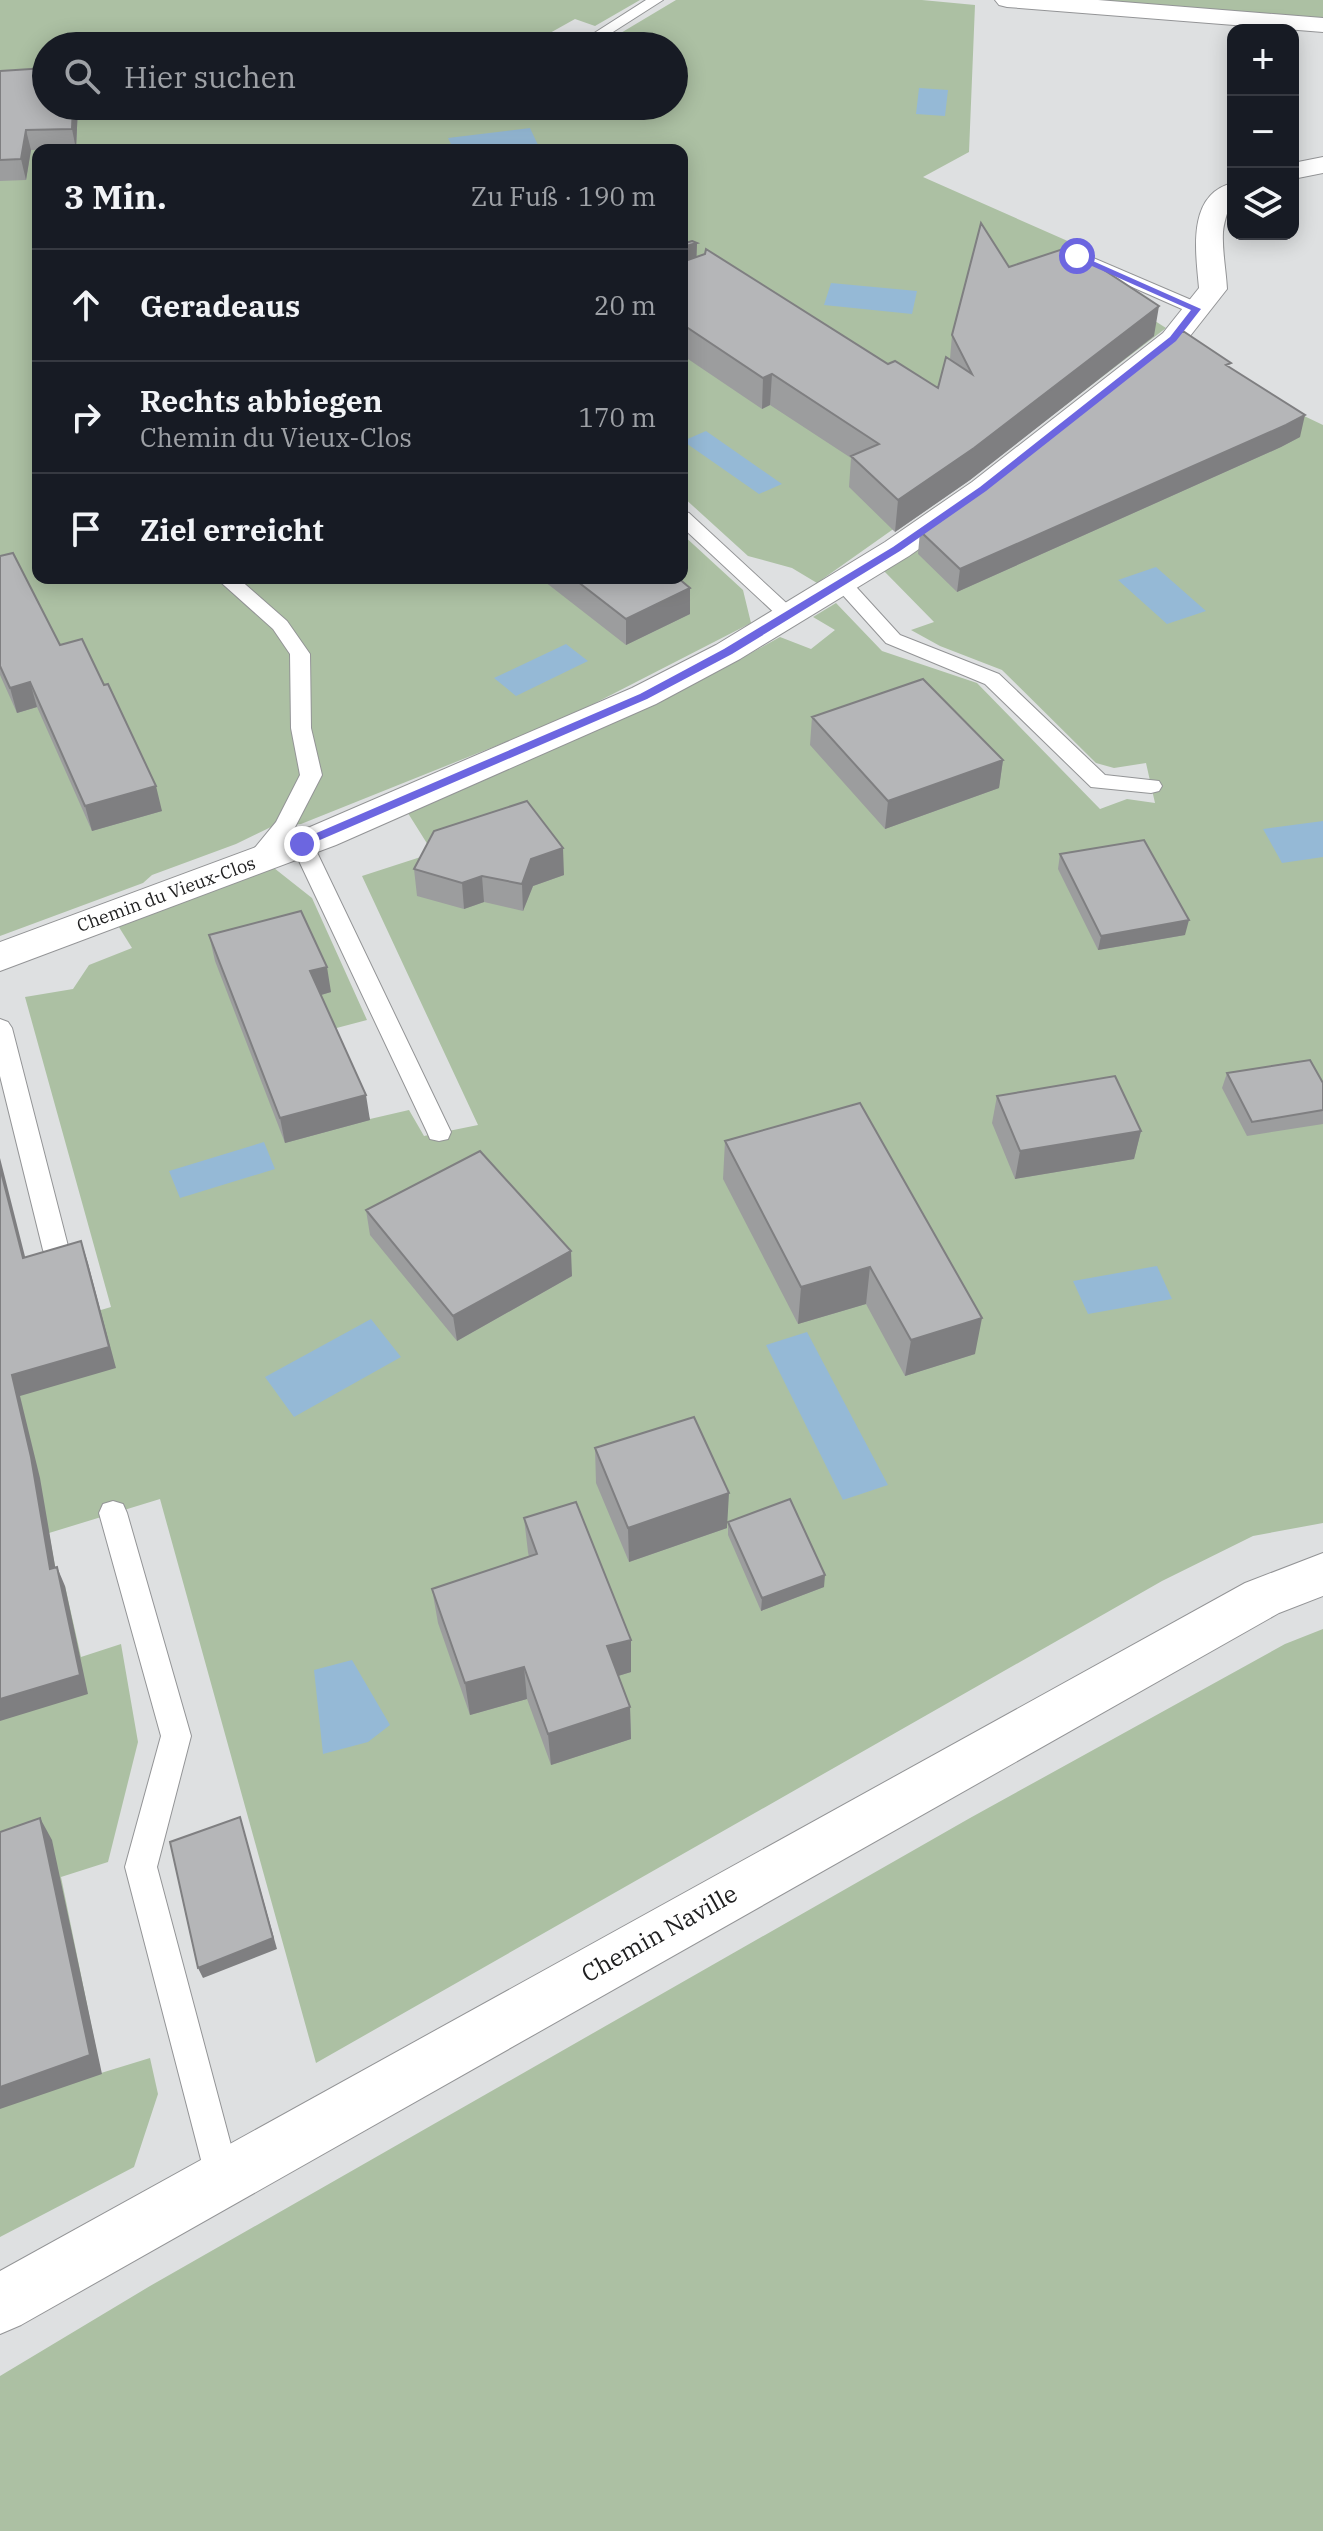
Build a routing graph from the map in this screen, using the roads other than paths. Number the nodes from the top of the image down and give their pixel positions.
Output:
1 (656, 0) edge
2 (1007, 0) edge
3 (1323, 25) edge
4 (604, 32) edge
5 (1323, 165) edge
6 (1299, 170) edge
7 (1227, 196) edge
8 (1077, 256) edge
9 (1197, 309) junction
10 (688, 523) edge
11 (841, 582) junction
12 (233, 584) edge
13 (788, 615) junction
14 (1099, 782) junction
15 (1151, 786) dead end
16 (1119, 802) dead end
17 (302, 844) junction
18 (255, 861) junction
19 (0, 957) edge
20 (0, 1028) edge
21 (439, 1132) dead end
22 (56, 1250) edge
23 (113, 1513) dead end
24 (1323, 1574) edge
25 (223, 2179) junction
26 (0, 2304) edge

1 - 4 lane
2 - 3 street
5 - 6 street
7 - 9 street, Chemin du Vieux-Clos
8 - 9 lane
9 - 11 street, Chemin du Vieux-Clos
10 - 13 lane
11 - 13 street, Chemin du Vieux-Clos
11 - 14 lane
12 - 18 lane
13 - 17 street, Chemin du Vieux-Clos
14 - 15 lane
14 - 16 lane
17 - 18 street, Chemin du Vieux-Clos
17 - 21 lane
18 - 19 street, Chemin du Vieux-Clos
20 - 22 lane
23 - 25 lane
24 - 25 street, Chemin Naville
25 - 26 street, Chemin Naville

